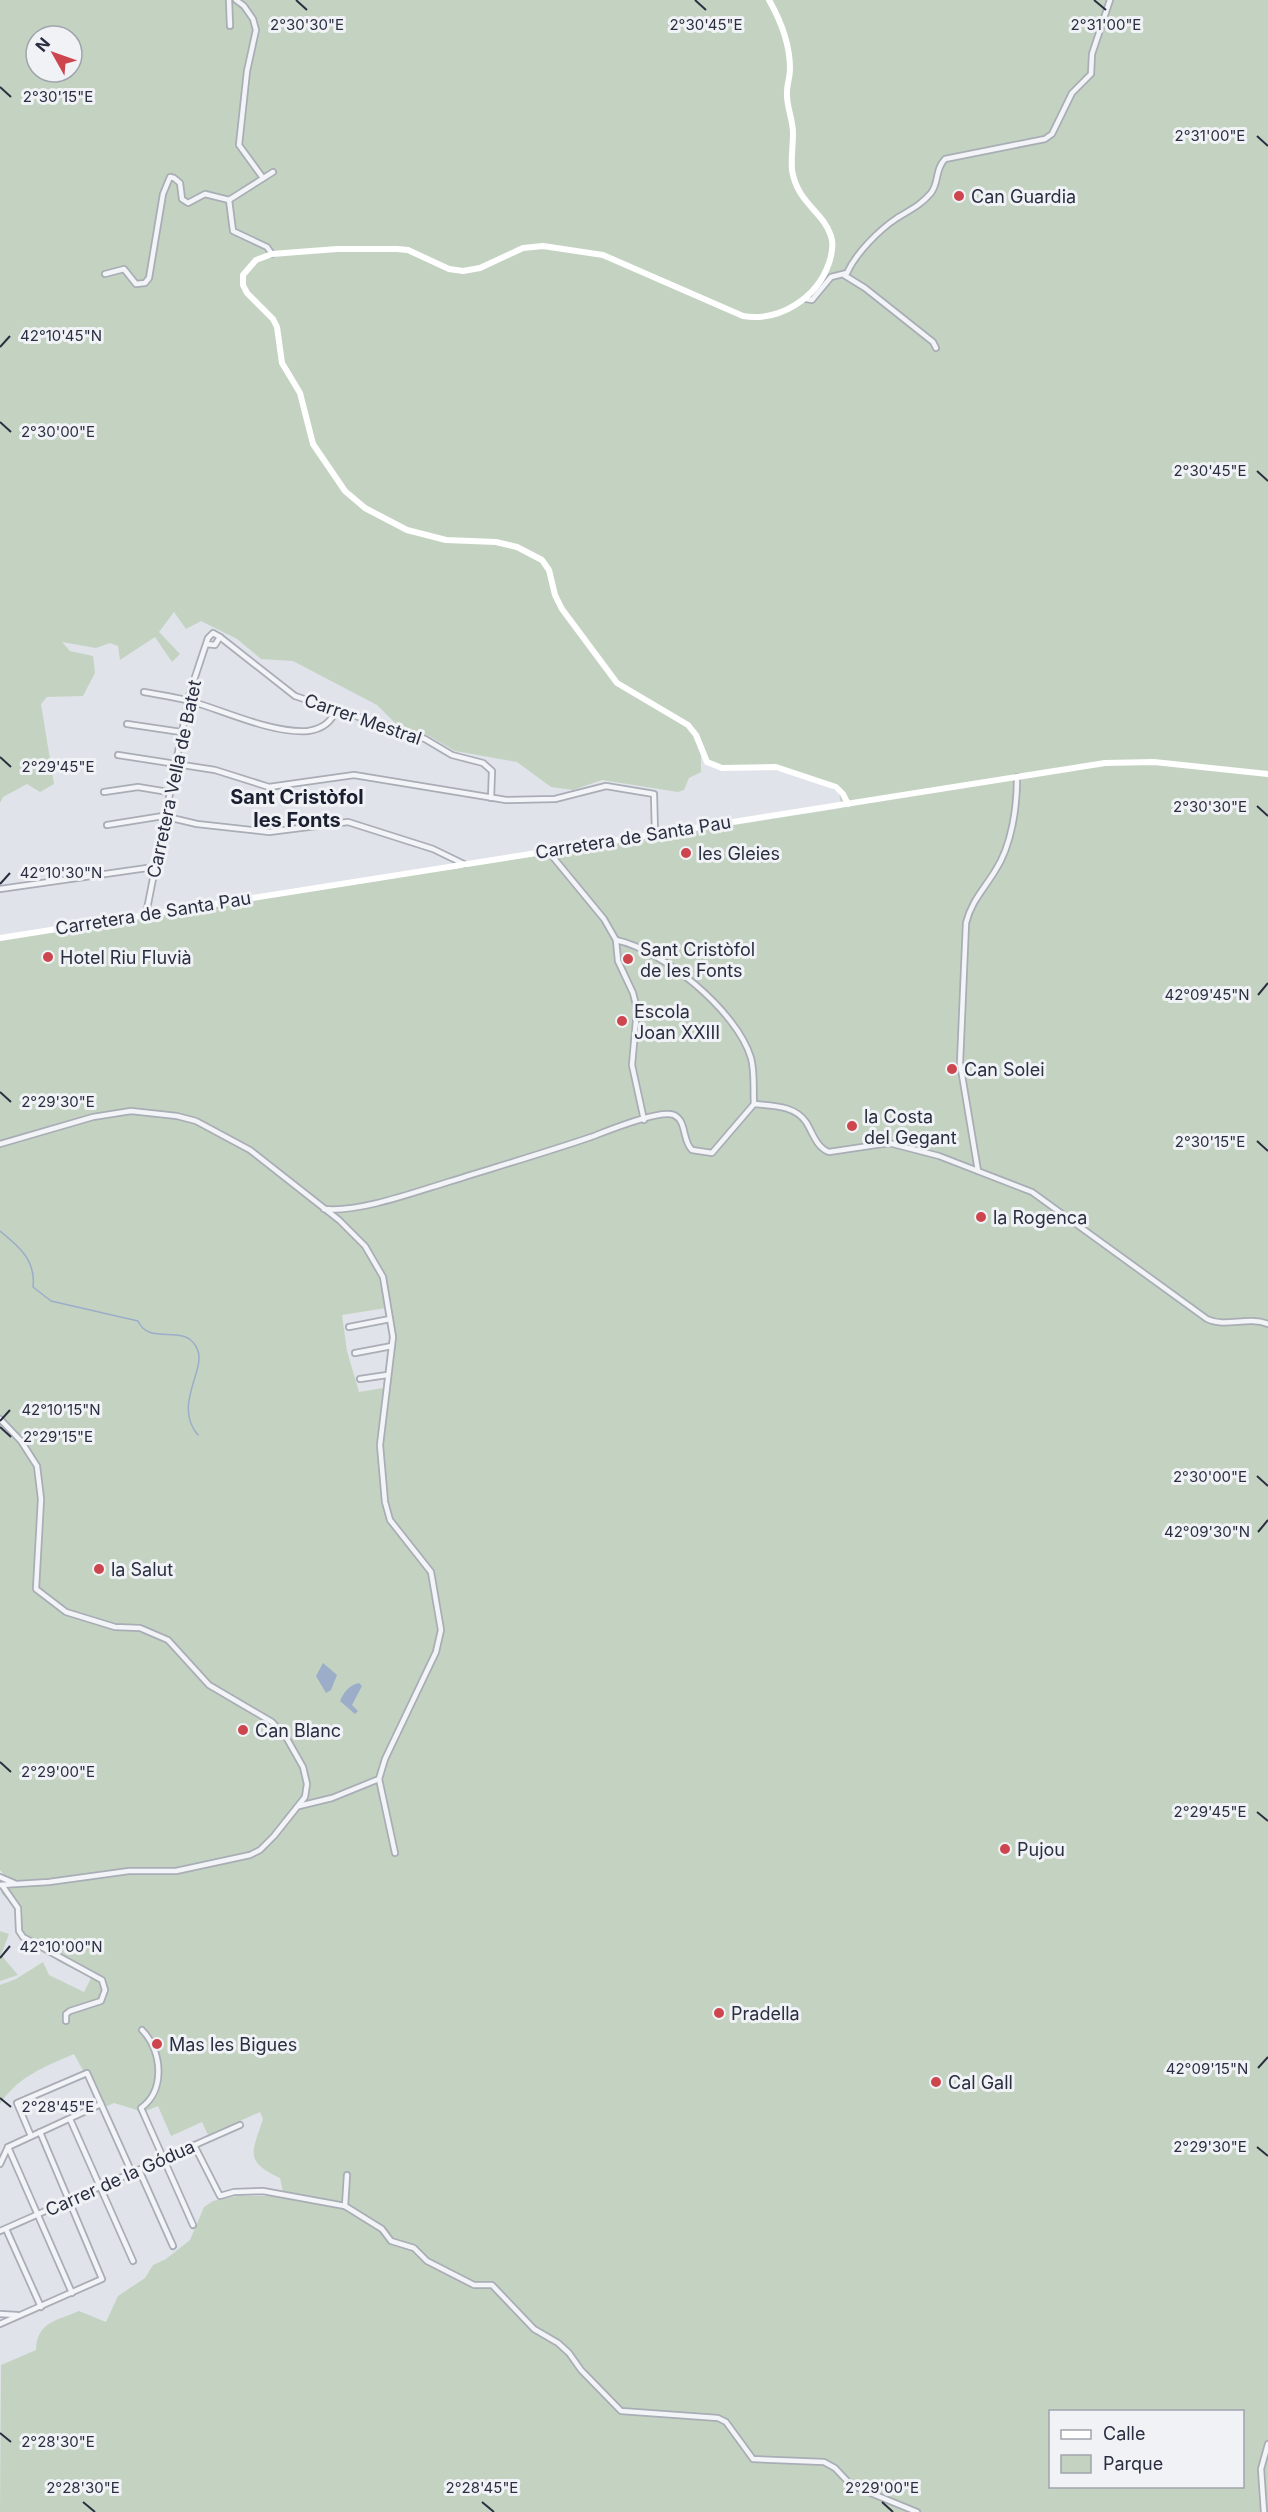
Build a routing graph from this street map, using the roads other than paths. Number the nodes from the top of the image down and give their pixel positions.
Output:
1 (229, 0) edge
2 (236, 0) edge
3 (769, 0) edge
4 (1110, 0) edge
5 (230, 26) dead end
6 (273, 172) dead end
7 (263, 178) junction
8 (229, 200) junction
9 (272, 254) junction
10 (105, 274) dead end
11 (844, 275) junction
12 (806, 299) junction
13 (936, 348) dead end
14 (220, 637) junction
15 (206, 644) junction
16 (144, 692) dead end
17 (188, 700) junction
18 (336, 709) junction
19 (127, 724) dead end
20 (181, 732) junction
21 (118, 755) dead end
22 (175, 762) junction
23 (1268, 774) edge
24 (1017, 777) junction
25 (104, 792) dead end
26 (168, 792) junction
27 (492, 798) junction
28 (848, 804) junction
29 (164, 816) junction
30 (107, 825) dead end
31 (655, 834) junction
32 (548, 851) junction
33 (464, 864) junction
34 (154, 867) junction
35 (0, 889) edge
36 (146, 914) junction
37 (0, 938) edge
38 (616, 940) junction
39 (754, 1104) junction
40 (644, 1120) junction
41 (0, 1144) edge
42 (978, 1172) junction
43 (324, 1209) junction
44 (390, 1319) junction
45 (1268, 1324) edge
46 (349, 1327) dead end
47 (392, 1346) junction
48 (355, 1353) dead end
49 (387, 1375) junction
50 (360, 1379) dead end
51 (0, 1419) edge
52 (379, 1779) junction
53 (297, 1807) junction
54 (395, 1853) dead end
55 (0, 1877) edge
56 (14, 1883) junction
57 (1, 1885) edge
58 (11, 1896) junction
59 (66, 2021) dead end
60 (142, 2030) dead end
61 (101, 2104) junction
62 (70, 2119) junction
63 (240, 2126) dead end
64 (40, 2132) junction
65 (31, 2136) junction
66 (194, 2145) junction
67 (8, 2147) junction
68 (163, 2159) junction
69 (0, 2164) edge
70 (139, 2170) junction
71 (132, 2173) junction
72 (347, 2175) dead end
73 (100, 2186) junction
74 (69, 2200) junction
75 (345, 2206) junction
76 (38, 2214) junction
77 (193, 2225) dead end
78 (3, 2230) edge
79 (173, 2246) dead end
80 (133, 2261) dead end
81 (72, 2293) junction
82 (41, 2307) junction
83 (0, 2314) edge
84 (20, 2315) junction
85 (0, 2324) edge
86 (1268, 2444) edge
87 (917, 2512) edge
88 (1259, 2512) edge
89 (1266, 2512) edge

1 - 5 street
2 - 7 street
3 - 12 street
4 - 11 street
6 - 7 street
7 - 8 street
8 - 9 street
8 - 10 street
9 - 12 street
9 - 28 street
11 - 12 street
11 - 13 street
14 - 15 street
14 - 15 street
14 - 18 street, Carrer Mestral
15 - 17 street, Carretera Vella de Batet
16 - 17 street
17 - 18 street
17 - 20 street, Carretera Vella de Batet
18 - 27 street, Carrer Mestral
19 - 20 street
20 - 22 street, Carretera Vella de Batet
21 - 22 street
22 - 26 street, Carretera Vella de Batet
22 - 27 street
23 - 24 street, Carretera de Santa Pau
24 - 28 street, Carretera de Santa Pau
24 - 42 street
25 - 26 street
26 - 29 street, Carretera Vella de Batet
27 - 31 street
28 - 31 street, Carretera de Santa Pau
29 - 30 street
29 - 33 street
29 - 34 street, Carretera Vella de Batet
31 - 32 street, Carretera de Santa Pau
32 - 33 street, Carretera de Santa Pau
32 - 38 street
33 - 36 street, Carretera de Santa Pau
34 - 35 street
34 - 36 street, Carretera Vella de Batet
36 - 37 street, Carretera de Santa Pau
38 - 39 street
38 - 40 street
39 - 40 street
39 - 42 street
40 - 43 street
41 - 43 street
42 - 45 street
43 - 44 street
44 - 46 street
44 - 47 street
47 - 48 street
47 - 49 street
49 - 50 street
49 - 52 street
51 - 53 street
52 - 53 street
52 - 54 street
53 - 56 street
55 - 56 street
56 - 57 street
56 - 58 street
57 - 58 street
58 - 59 street
60 - 68 street
61 - 62 street
61 - 65 street
61 - 71 street
62 - 64 street
62 - 73 street
63 - 66 street, Carrer de la Gódua
64 - 65 street
64 - 74 street
65 - 67 street
66 - 68 street, Carrer de la Gódua
66 - 75 street
67 - 69 street
67 - 76 street
68 - 70 street, Carrer de la Gódua
68 - 77 street
70 - 71 street, Carrer de la Gódua
70 - 79 street
71 - 73 street, Carrer de la Gódua
72 - 75 street
73 - 74 street, Carrer de la Gódua
73 - 80 street
74 - 76 street, Carrer de la Gódua
74 - 81 street
75 - 87 street
76 - 78 street, Carrer de la Gódua
76 - 81 street
78 - 82 street
81 - 82 street
82 - 84 street
83 - 84 street
84 - 85 street
86 - 89 street
88 - 89 street

